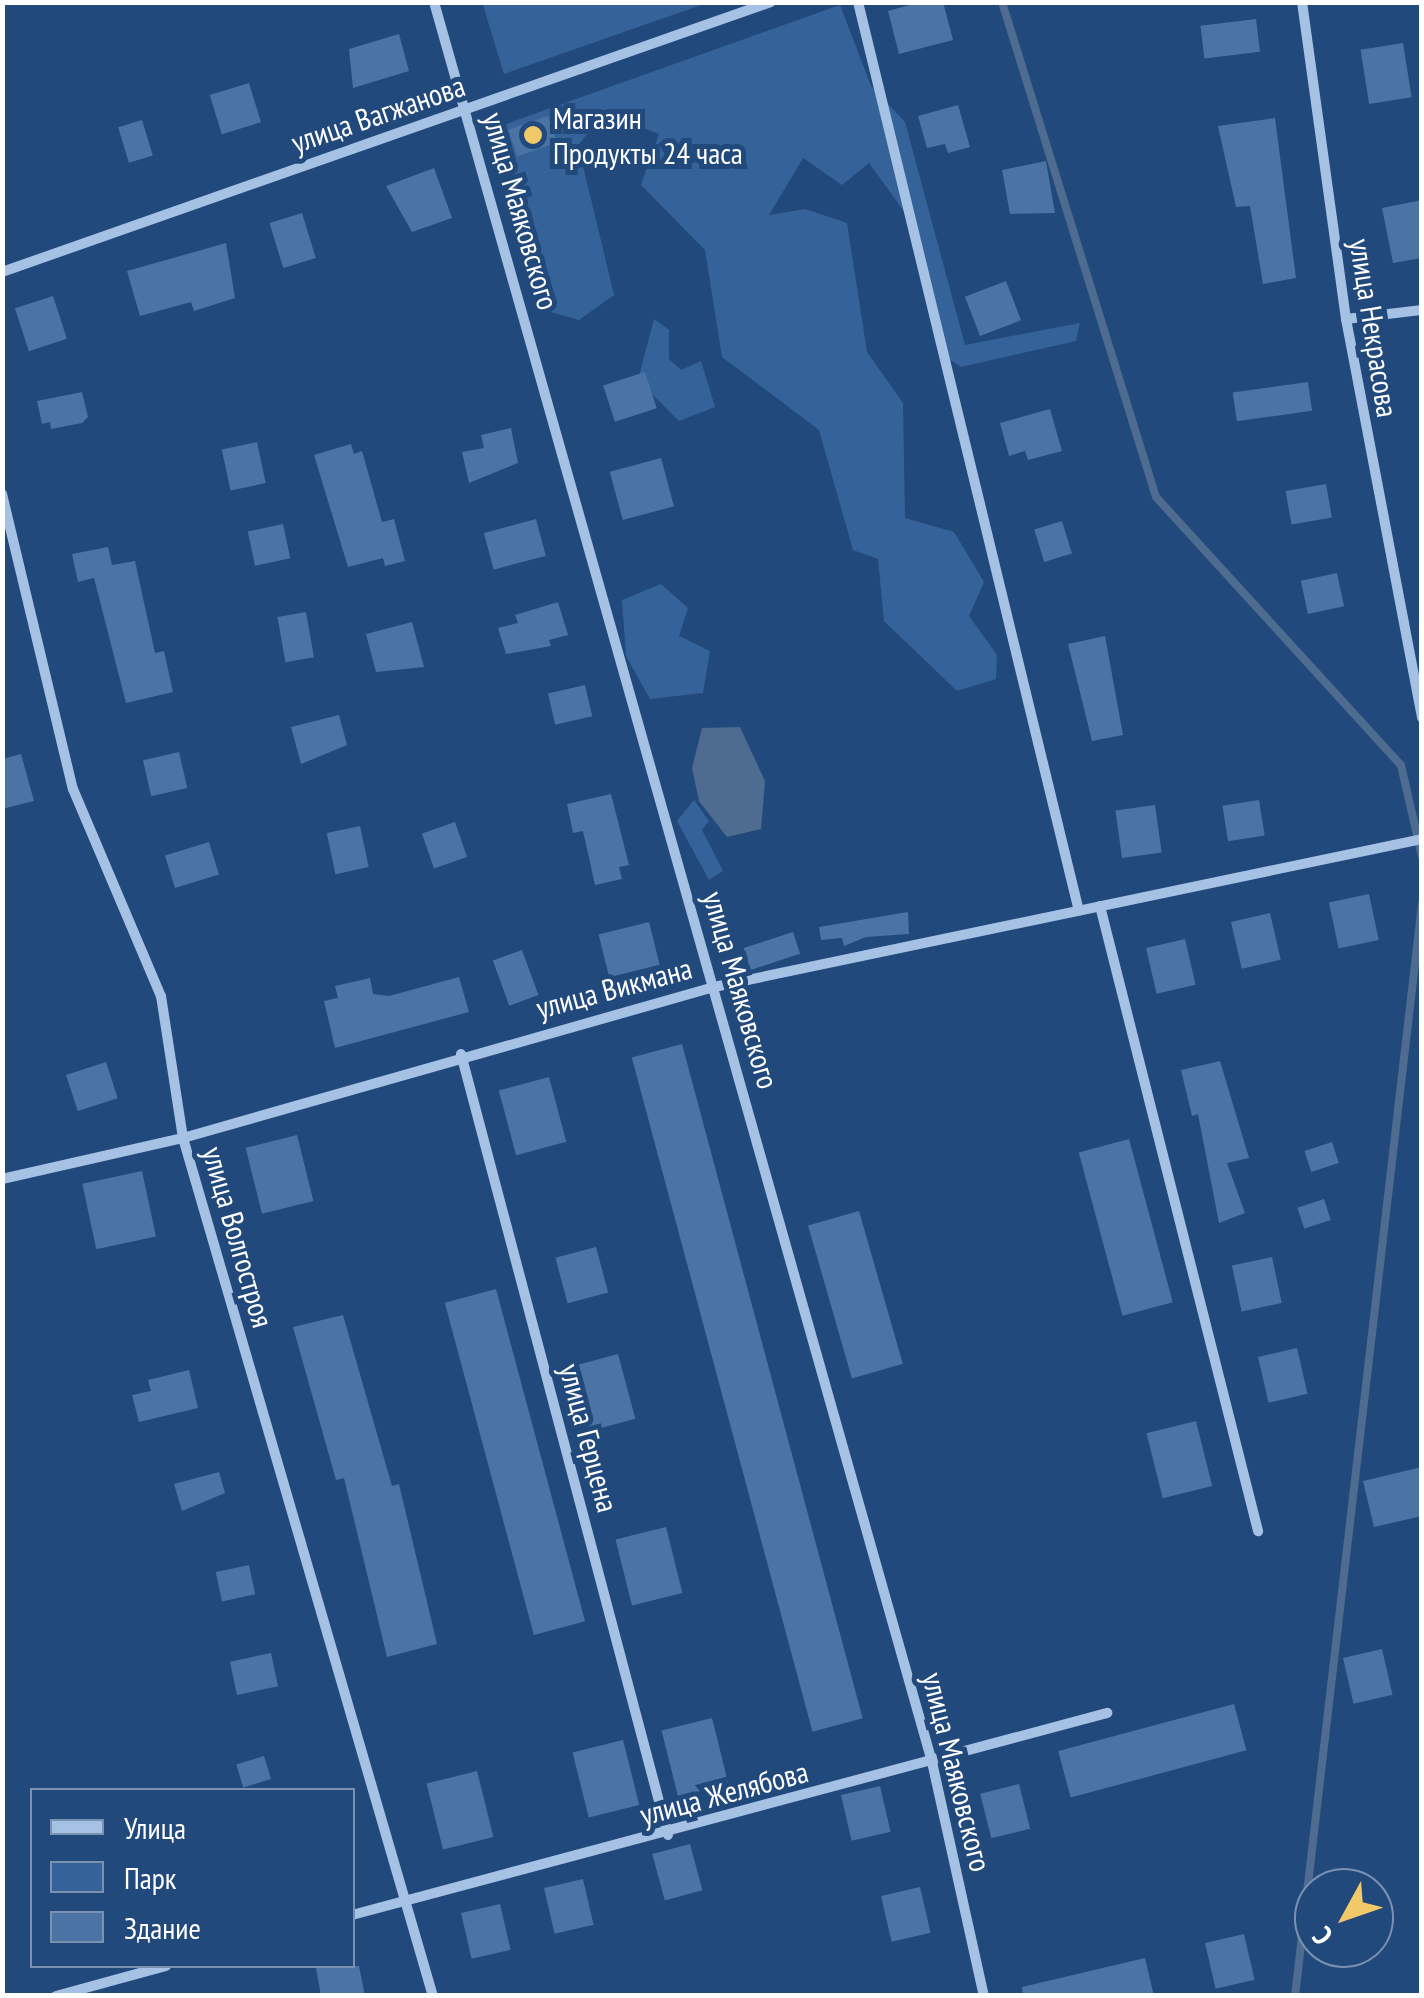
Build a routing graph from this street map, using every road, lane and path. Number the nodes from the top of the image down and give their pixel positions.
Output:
1 (434, 2) edge
2 (771, 2) edge
3 (858, 2) edge
4 (1302, 2) edge
5 (466, 109) junction
6 (2, 272) edge
7 (1422, 310) edge
8 (1346, 319) junction
9 (2, 494) edge
10 (1422, 718) edge
11 (1422, 839) edge
12 (1100, 906) junction
13 (1078, 910) junction
14 (714, 987) junction
15 (461, 1054) junction
16 (183, 1138) junction
17 (2, 1179) edge
18 (1258, 1530) dead end
19 (1107, 1713) dead end
20 (932, 1762) junction
21 (668, 1835) junction
22 (407, 1900) junction
23 (355, 1913) edge
24 (159, 1968) edge
25 (56, 1996) edge
26 (433, 1996) edge
27 (984, 1996) edge

1 - 5 street, улица Маяковского
2 - 5 street, улица Вагжанова
3 - 13 street
4 - 8 street, улица Некрасова
5 - 6 street, улица Вагжанова
5 - 14 street, улица Маяковского
7 - 8 street
8 - 10 street, улица Некрасова
9 - 16 street, улица Волгостроя
11 - 12 street, улица Викмана
12 - 13 street, улица Викмана
12 - 18 street
13 - 14 street, улица Викмана
14 - 15 street, улица Викмана
14 - 20 street, улица Маяковского
15 - 16 street, улица Викмана
15 - 21 street, улица Герцена
16 - 17 street, улица Викмана
16 - 22 street, улица Волгостроя
19 - 20 street, улица Желябова
20 - 21 street, улица Желябова
20 - 27 street, улица Маяковского
21 - 22 street, улица Желябова
22 - 23 street, улица Желябова
22 - 26 street, улица Волгостроя
24 - 25 street

